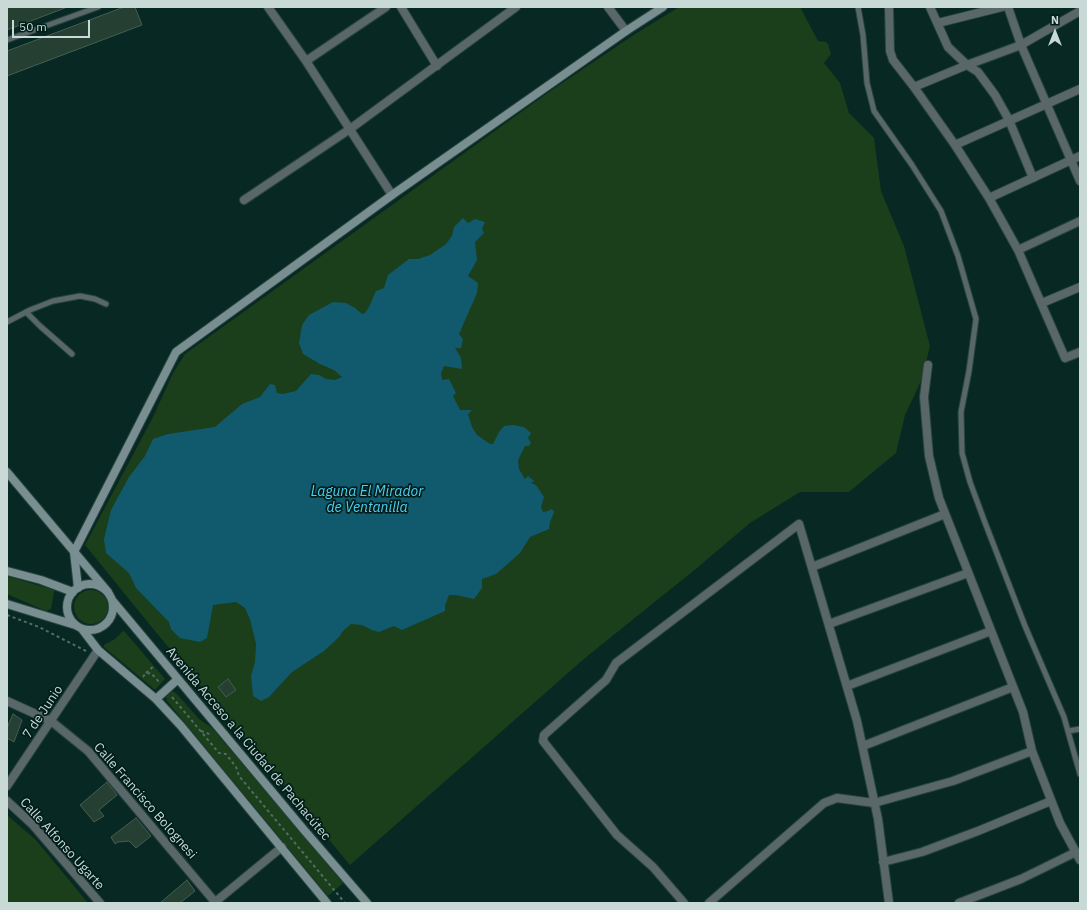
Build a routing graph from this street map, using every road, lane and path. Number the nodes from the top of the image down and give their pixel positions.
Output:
1 (98, 7) edge
2 (268, 7) edge
3 (386, 7) edge
4 (401, 7) edge
5 (516, 7) edge
6 (608, 7) edge
7 (663, 7) edge
8 (858, 7) edge
9 (889, 7) edge
10 (930, 7) edge
11 (1002, 7) edge
12 (1008, 7) edge
13 (1074, 7) edge
14 (1080, 11) edge
15 (938, 24) junction
16 (626, 30) junction
17 (7, 40) edge
18 (1021, 45) junction
19 (306, 61) junction
20 (968, 65) junction
21 (437, 66) junction
22 (914, 87) junction
23 (1080, 89) edge
24 (1047, 105) junction
25 (1009, 120) junction
26 (350, 129) junction
27 (955, 145) junction
28 (1080, 156) edge
29 (1071, 160) junction
30 (1033, 178) junction
31 (1080, 181) edge
32 (392, 195) junction
33 (989, 198) junction
34 (244, 200) dead end
35 (1080, 221) edge
36 (1018, 250) junction
37 (1080, 288) edge
38 (1042, 303) junction
39 (106, 304) dead end
40 (26, 312) junction
41 (7, 322) edge
42 (1080, 352) edge
43 (72, 354) dead end
44 (928, 365) dead end
45 (7, 472) edge
46 (945, 514) junction
47 (74, 552) junction
48 (812, 567) junction
49 (7, 571) edge
50 (968, 572) junction
51 (75, 590) junction
52 (108, 592) junction
53 (112, 600) junction
54 (7, 604) edge
55 (7, 615) edge
56 (829, 624) junction
57 (79, 627) junction
58 (991, 631) junction
59 (96, 654) junction
60 (162, 659) junction
61 (145, 674) junction
62 (178, 679) junction
63 (137, 683) junction
64 (847, 686) junction
65 (1014, 688) junction
66 (166, 689) junction
67 (156, 699) junction
68 (7, 701) edge
69 (51, 721) junction
70 (1080, 729) edge
71 (1068, 731) junction
72 (863, 746) junction
73 (1032, 751) junction
74 (1080, 774) edge
75 (7, 786) edge
76 (7, 801) edge
77 (1051, 801) junction
78 (874, 803) junction
79 (282, 847) junction
80 (1076, 852) junction
81 (1080, 860) edge
82 (883, 862) junction
83 (215, 902) edge
84 (364, 902) edge
85 (100, 903) edge
86 (327, 903) edge
87 (345, 903) edge
88 (684, 903) edge
89 (709, 903) edge
90 (889, 903) edge
91 (959, 903) edge

1 - 17 lane
2 - 19 street
3 - 19 street
4 - 21 street
5 - 21 street
6 - 16 street
7 - 16 main road
8 - 71 lane
9 - 22 street
10 - 15 street
11 - 15 street
12 - 18 street
13 - 14 street
14 - 18 street
15 - 20 street
16 - 32 main road
18 - 20 street
18 - 24 street
19 - 26 street
20 - 22 street
20 - 25 street
21 - 26 street
22 - 27 street
23 - 24 street
24 - 25 street
24 - 29 street
25 - 27 street
25 - 30 street
26 - 32 street
26 - 34 street
27 - 33 street
28 - 29 street
29 - 30 street
29 - 31 street
30 - 33 street
32 - 47 main road
33 - 36 street
35 - 36 street
36 - 38 street
37 - 38 street
38 - 42 street
39 - 40 lane
40 - 41 lane
40 - 43 lane
44 - 46 street
45 - 47 main road
46 - 48 street
46 - 50 street
47 - 51 main road
47 - 52 main road
48 - 56 street
48 - 88 street
49 - 51 main road
50 - 56 street
50 - 58 street
51 - 52 main road
51 - 57 main road
52 - 53 main road
53 - 57 main road
53 - 60 main road, Avenida Acceso a la Ciudad de Pachacútec
54 - 57 main road
55 - 59 path
56 - 64 street
57 - 59 main road
58 - 64 street
58 - 65 street
59 - 63 main road
59 - 69 street, 7 de Junio
60 - 61 path
60 - 62 main road, Avenida Acceso a la Ciudad de Pachacútec
61 - 63 path
61 - 66 path
62 - 66 main road
62 - 84 main road, Avenida Acceso a la Ciudad de Pachacútec
63 - 67 main road
64 - 72 street
65 - 72 street
65 - 73 street
66 - 67 main road
66 - 87 path
67 - 79 main road
68 - 69 street, Calle Francisco Bolognesi
69 - 75 street, 7 de Junio
69 - 83 street, Calle Francisco Bolognesi
70 - 71 lane
71 - 74 lane
72 - 78 street
73 - 77 street
73 - 78 street
76 - 85 street, Calle Alfonso Ugarte
77 - 80 street
77 - 82 street
78 - 82 street
78 - 89 street
79 - 83 street
79 - 86 main road
80 - 81 street
80 - 91 street
82 - 90 street

